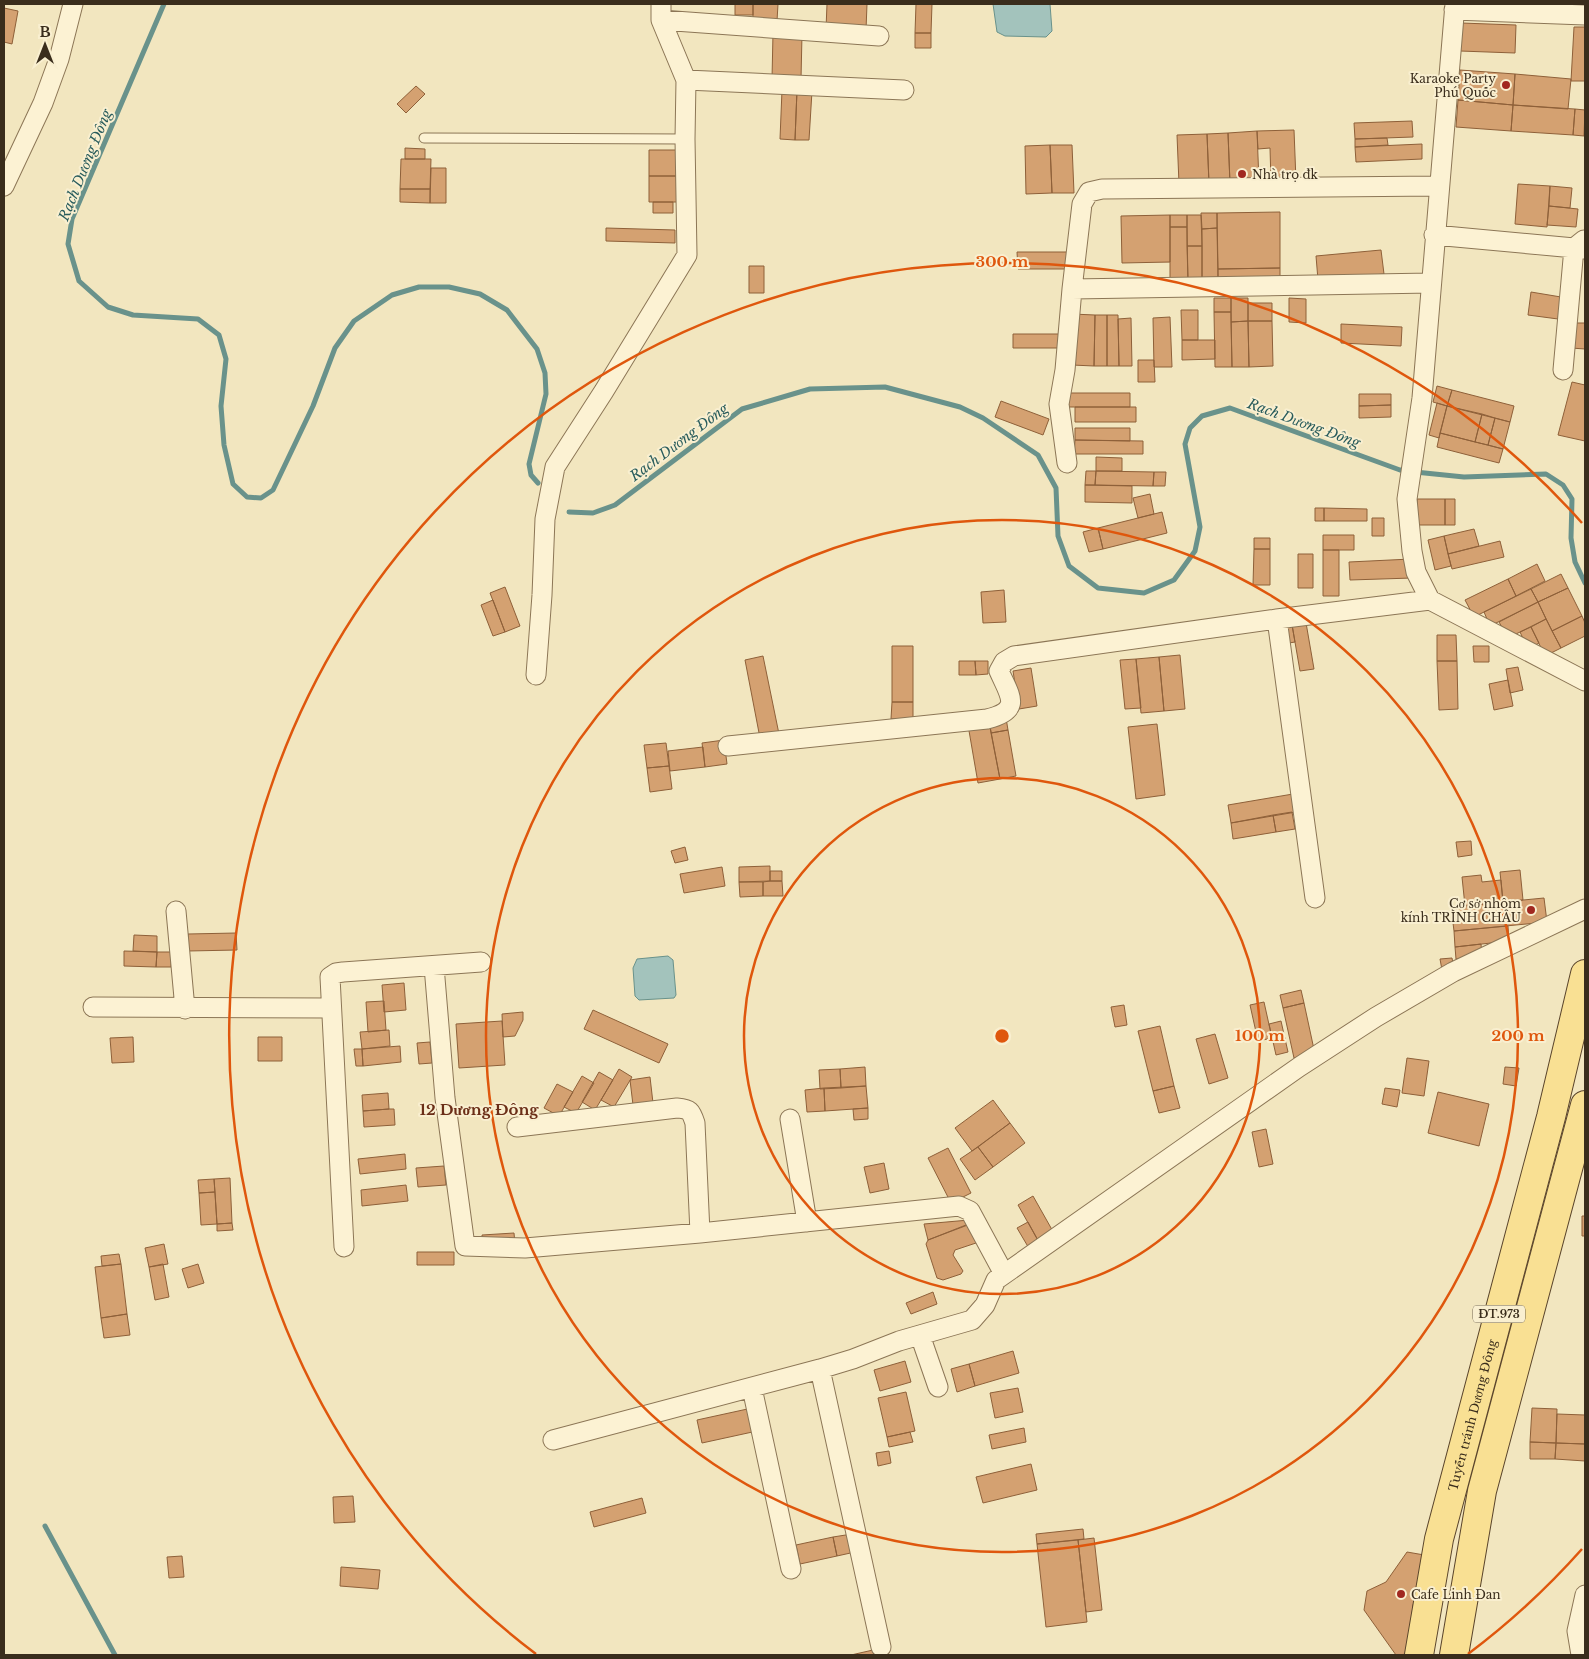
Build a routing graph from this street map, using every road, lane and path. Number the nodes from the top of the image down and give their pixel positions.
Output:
1 (73, 4) edge
2 (1454, 7) edge
3 (661, 12) edge
4 (1585, 15) edge
5 (879, 36) dead end
6 (686, 80) junction
7 (904, 90) dead end
8 (424, 138) dead end
9 (684, 140) junction
10 (4, 186) edge
11 (1438, 186) junction
12 (1434, 235) junction
13 (1581, 245) edge
14 (1431, 284) junction
15 (1072, 289) junction
16 (1563, 370) dead end
17 (1067, 463) dead end
18 (1430, 600) junction
19 (1277, 619) junction
20 (536, 675) dead end
21 (1585, 680) edge
22 (728, 746) dead end
23 (1315, 898) dead end
24 (1585, 909) edge
25 (176, 911) dead end
26 (481, 962) dead end
27 (434, 966) junction
28 (1585, 974) edge
29 (93, 1007) dead end
30 (185, 1008) junction
31 (331, 1008) junction
32 (1582, 1115) edge
33 (1551, 1117) junction
34 (790, 1120) dead end
35 (517, 1128) dead end
36 (807, 1222) junction
37 (700, 1233) junction
38 (344, 1247) dead end
39 (1004, 1274) junction
40 (920, 1335) junction
41 (820, 1369) junction
42 (938, 1387) dead end
43 (752, 1388) junction
44 (553, 1440) dead end
45 (791, 1569) dead end
46 (1585, 1595) edge
47 (882, 1647) dead end
48 (1419, 1655) edge
49 (1454, 1655) edge
50 (1581, 1655) edge

1 - 10 street
2 - 4 street
2 - 11 street
3 - 5 street
3 - 6 street
6 - 7 street
6 - 9 street
8 - 9 lane
9 - 20 street
11 - 12 street
11 - 15 street
12 - 13 street
12 - 14 street
13 - 16 street
14 - 15 street
14 - 18 street
15 - 17 street
18 - 19 street
18 - 21 street
19 - 22 street
19 - 23 street
24 - 39 street
25 - 30 street
26 - 27 street
27 - 31 street
27 - 37 street
28 - 33 main road, Tuyến tránh Dương Đông / ĐT.973
29 - 30 street
30 - 31 street
31 - 38 street
32 - 33 main road
32 - 49 main road, ĐT.973
33 - 48 main road, Tuyến tránh Dương Đông / ĐT.973
34 - 36 street
35 - 37 street
36 - 37 street
36 - 39 street
39 - 40 street
40 - 41 street
40 - 42 street
41 - 43 street
41 - 47 street
43 - 44 street
43 - 45 street
46 - 50 street

